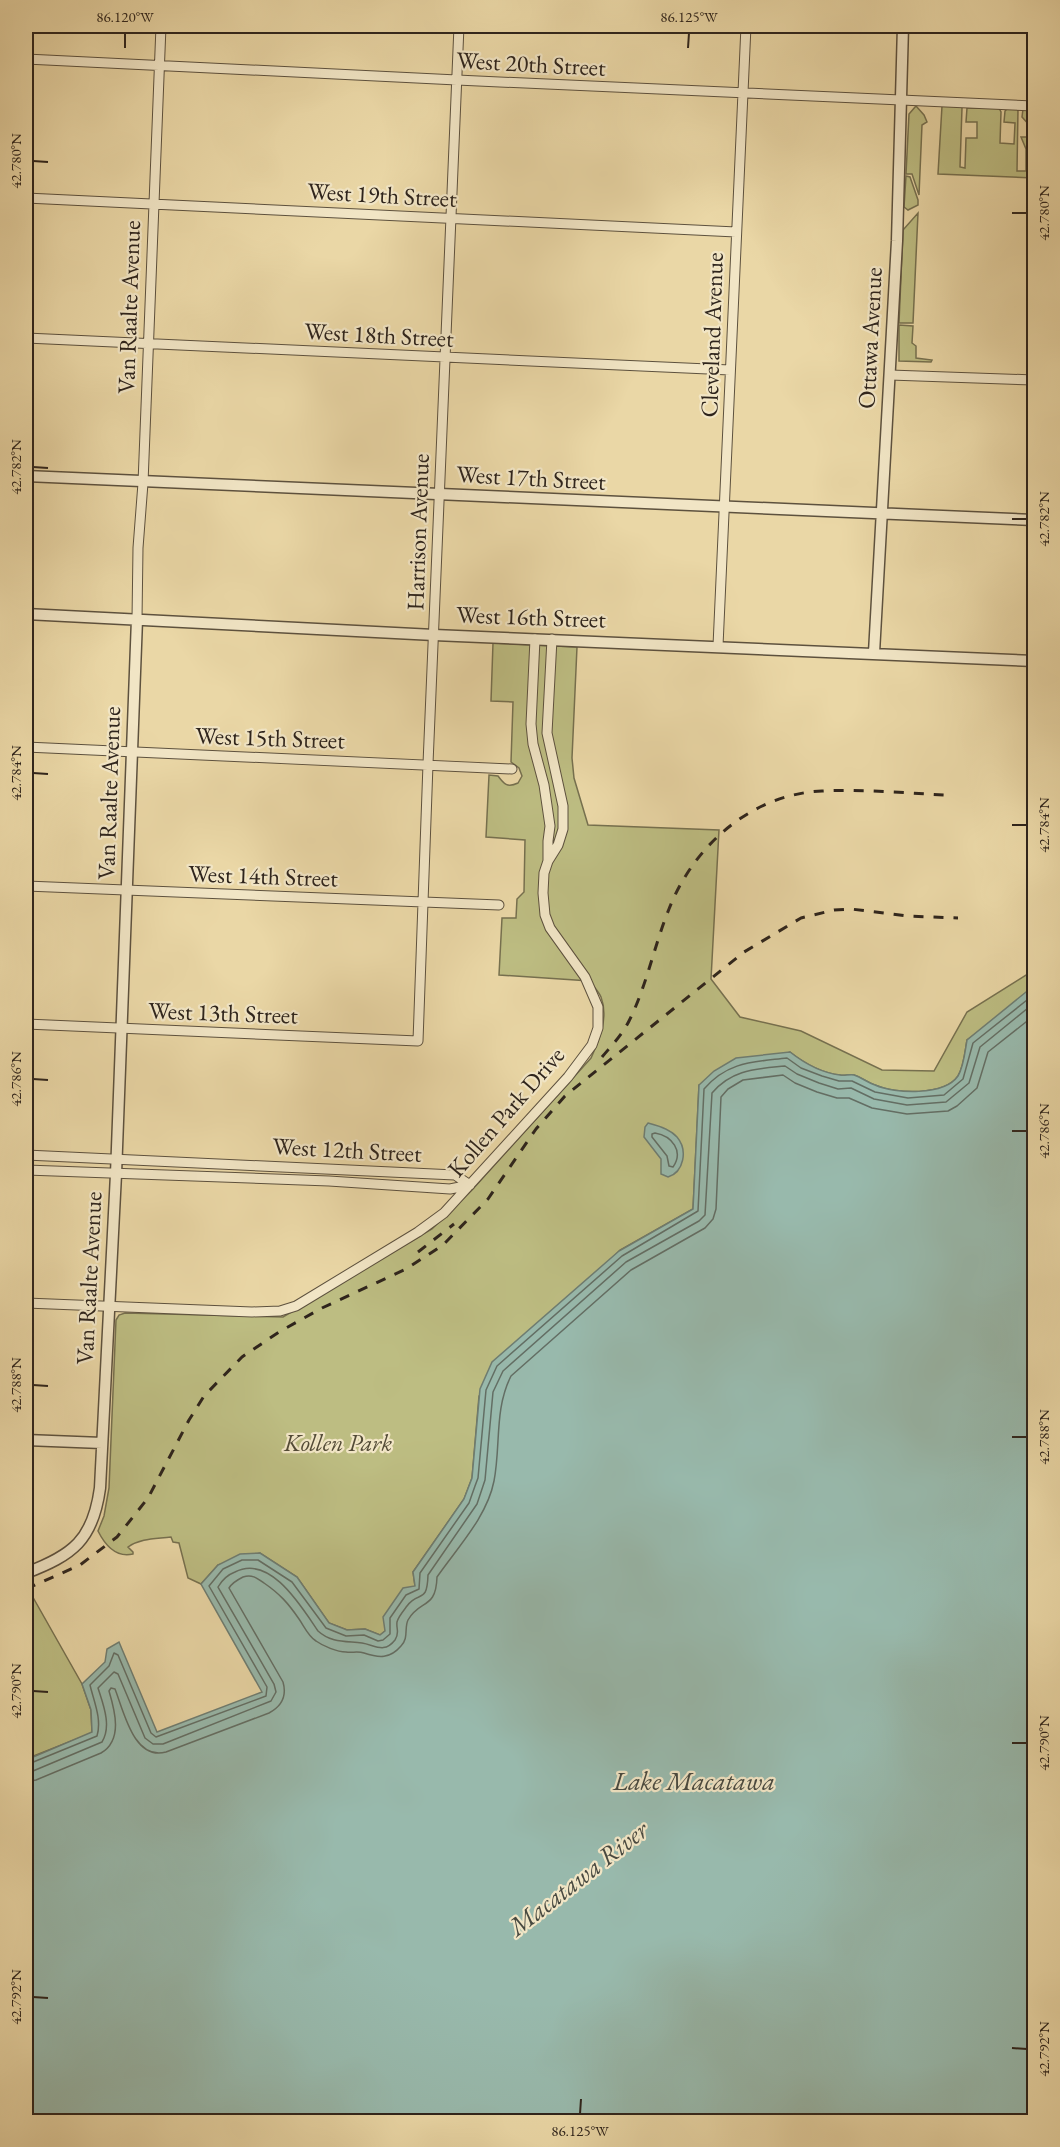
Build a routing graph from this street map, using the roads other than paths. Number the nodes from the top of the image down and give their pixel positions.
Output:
1 (161, 26) edge
2 (459, 26) edge
3 (746, 26) edge
4 (903, 26) edge
5 (26, 59) edge
6 (160, 65) junction
7 (457, 80) junction
8 (743, 93) junction
9 (902, 100) junction
10 (1035, 106) edge
11 (26, 198) edge
12 (154, 204) junction
13 (451, 218) junction
14 (736, 232) junction
15 (26, 338) edge
16 (148, 344) junction
17 (444, 358) junction
18 (730, 369) junction
19 (890, 375) junction
20 (1035, 380) edge
21 (26, 476) edge
22 (143, 483) junction
23 (440, 494) junction
24 (725, 507) junction
25 (880, 512) junction
26 (1035, 520) edge
27 (26, 614) edge
28 (137, 619) junction
29 (434, 635) junction
30 (535, 639) junction
31 (552, 639) junction
32 (718, 646) junction
33 (874, 653) junction
34 (1035, 661) edge
35 (26, 747) edge
36 (132, 752) junction
37 (428, 764) junction
38 (512, 769) dead end
39 (548, 861) junction
40 (26, 886) edge
41 (127, 890) junction
42 (423, 902) junction
43 (499, 905) dead end
44 (26, 1024) edge
45 (120, 1028) junction
46 (418, 1041) joint
47 (26, 1155) edge
48 (116, 1159) junction
49 (26, 1170) edge
50 (116, 1174) junction
51 (470, 1185) junction
52 (26, 1303) edge
53 (108, 1306) junction
54 (26, 1440) edge
55 (102, 1443) junction
56 (26, 1573) edge

1 - 6 street, Van Raalte Avenue
2 - 7 street, Harrison Avenue
3 - 8 street, Cleveland Avenue
4 - 9 street, Ottawa Avenue
5 - 6 street, West 20th Street
6 - 7 street, West 20th Street
6 - 12 street, Van Raalte Avenue
7 - 8 street, West 20th Street
7 - 13 street, Harrison Avenue
8 - 9 street, West 20th Street
8 - 14 street, Cleveland Avenue
9 - 10 street, West 20th Street
9 - 19 street, Ottawa Avenue
11 - 12 street, West 19th Street
12 - 13 street, West 19th Street
12 - 16 street, Van Raalte Avenue
13 - 14 street, West 19th Street
13 - 17 street, Harrison Avenue
14 - 18 street, Cleveland Avenue
15 - 16 street, West 18th Street
16 - 17 street, West 18th Street
16 - 22 street, Van Raalte Avenue
17 - 18 street, West 18th Street
17 - 23 street, Harrison Avenue
18 - 24 street, Cleveland Avenue
19 - 20 street
19 - 25 street, Ottawa Avenue
21 - 22 street, West 17th Street
22 - 23 street, West 17th Street
22 - 28 street, Van Raalte Avenue
23 - 24 street, West 17th Street
23 - 29 street, Harrison Avenue
24 - 25 street, West 17th Street
24 - 32 street, Cleveland Avenue
25 - 26 street, West 17th Street
25 - 33 street, Ottawa Avenue
27 - 28 street, West 16th Street
28 - 29 street, West 16th Street
28 - 36 street, Van Raalte Avenue
29 - 30 street, West 16th Street
29 - 37 street, Harrison Avenue
30 - 31 street, West 16th Street
30 - 39 street, Kollen Park Drive
31 - 32 street, West 16th Street
31 - 39 street, Kollen Park Drive
32 - 33 street, West 16th Street
33 - 34 street, West 16th Street
35 - 36 street, West 15th Street
36 - 37 street, West 15th Street
36 - 41 street, Van Raalte Avenue
37 - 38 street, West 15th Street
37 - 42 street, Harrison Avenue
39 - 51 street, Kollen Park Drive
40 - 41 street, West 14th Street
41 - 42 street, West 14th Street
41 - 45 street, Van Raalte Avenue
42 - 43 street, West 14th Street
42 - 46 street, Harrison Avenue
44 - 45 street, West 13th Street
45 - 46 street, West 13th Street
45 - 48 street, Van Raalte Avenue
47 - 48 street, West 12th Street
48 - 50 street, Van Raalte Avenue
48 - 51 street, West 12th Street
49 - 50 street, West 12th Street
50 - 51 street, West 12th Street
50 - 53 street, Van Raalte Avenue
51 - 53 street, Kollen Park Drive
52 - 53 street
53 - 55 street, Van Raalte Avenue
54 - 55 street
55 - 56 street, Van Raalte Avenue

